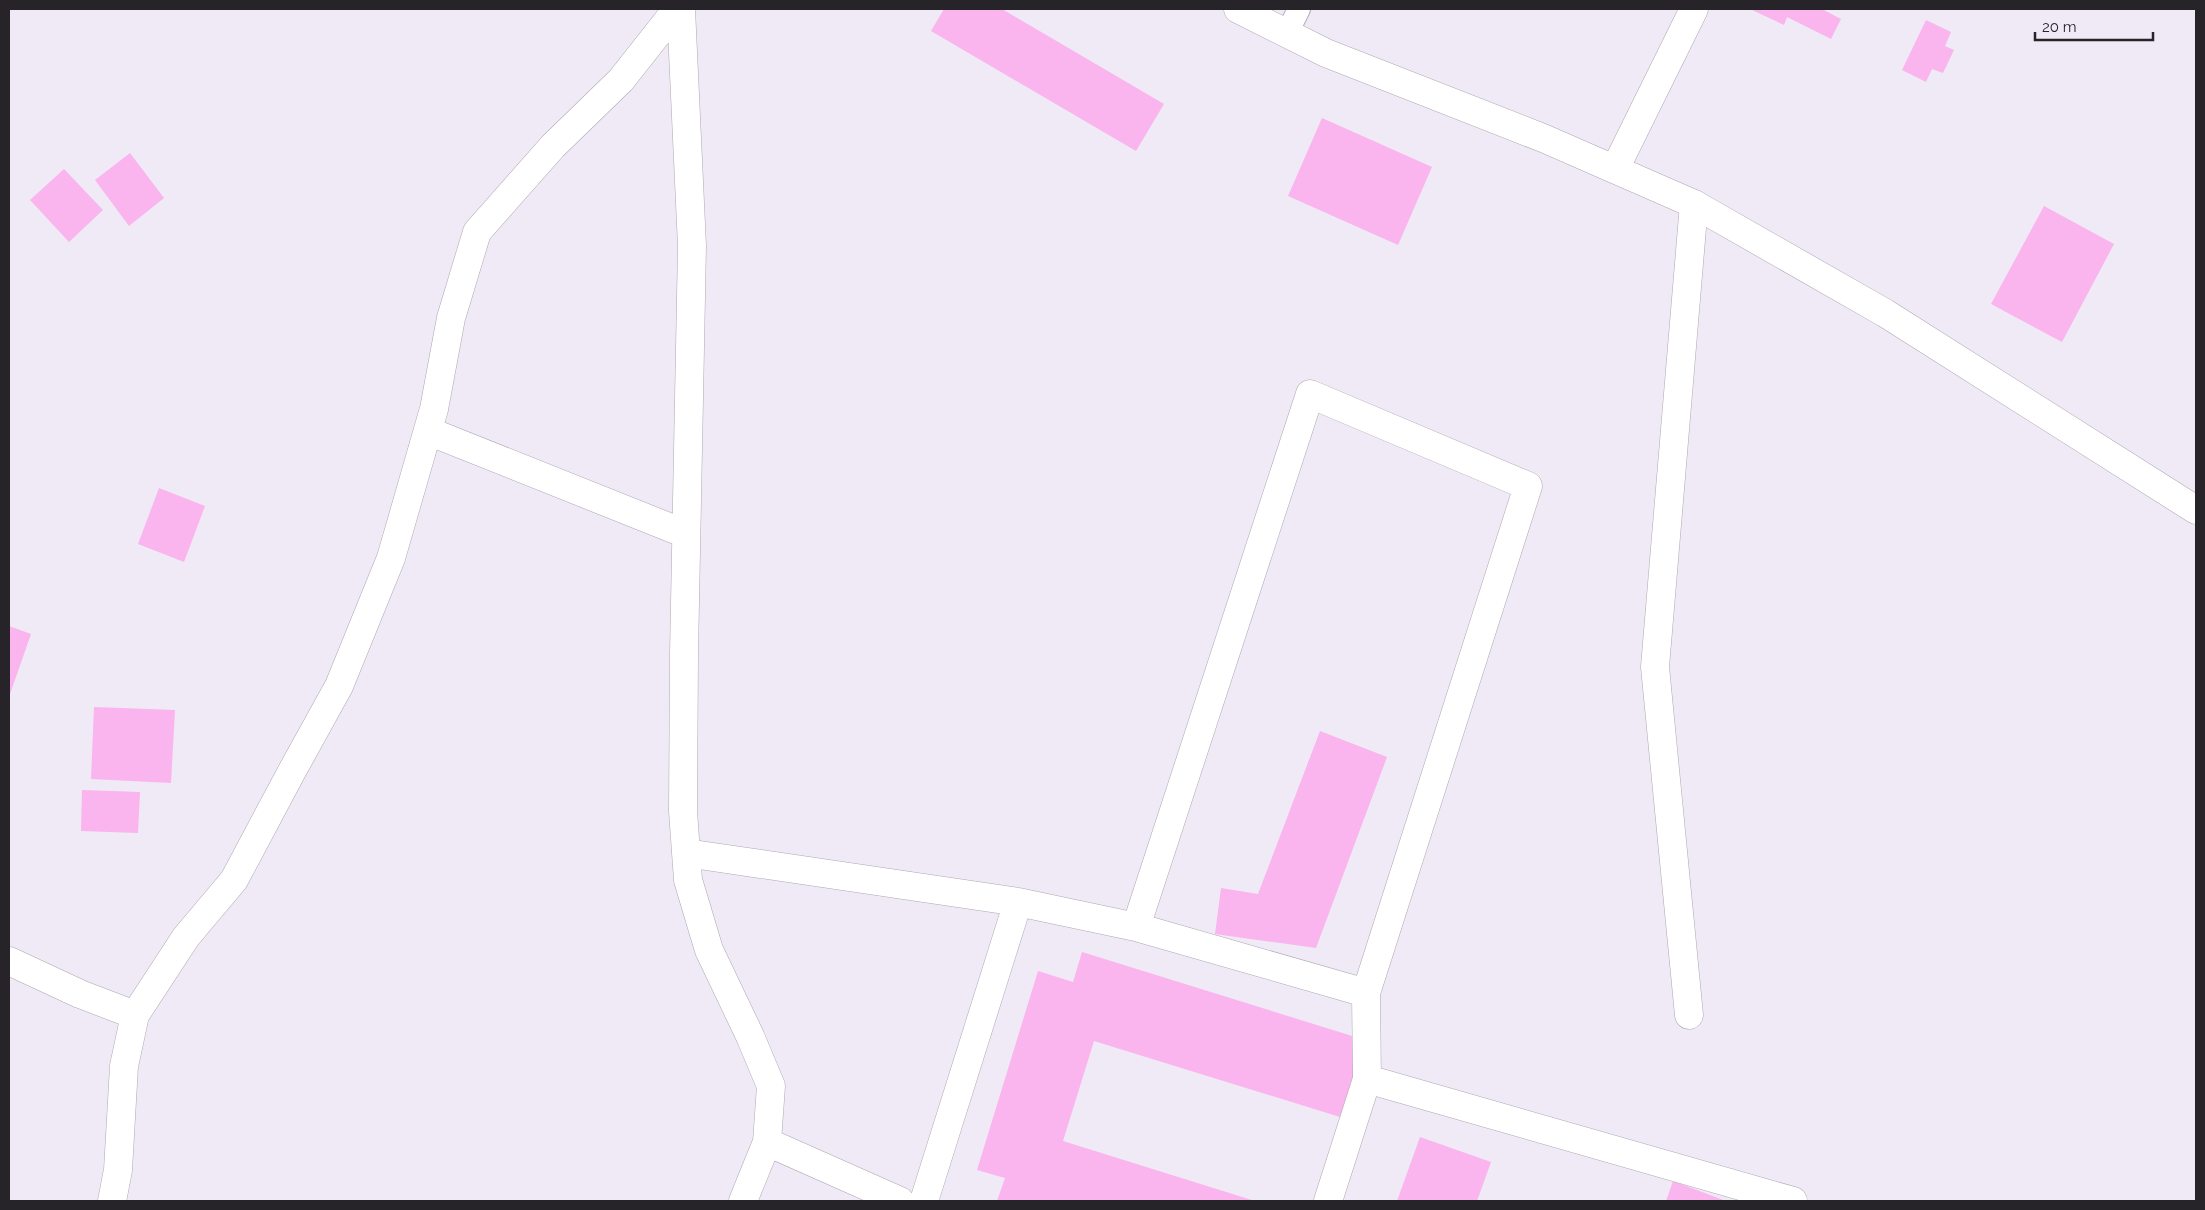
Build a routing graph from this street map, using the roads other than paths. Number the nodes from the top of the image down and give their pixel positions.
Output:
1 (677, 9) edge
2 (682, 9) edge
3 (1238, 9) edge
4 (1300, 9) edge
5 (1694, 9) edge
6 (1287, 33) junction
7 (1614, 169) junction
8 (1694, 204) junction
9 (428, 431) junction
10 (2196, 510) edge
11 (686, 534) junction
12 (686, 852) junction
13 (1018, 902) junction
14 (1136, 927) junction
15 (9, 961) edge
16 (1366, 993) junction
17 (136, 1014) junction
18 (1689, 1015) dead end
19 (1367, 1079) junction
20 (767, 1142) junction
21 (855, 1181) junction
22 (112, 1201) edge
23 (742, 1201) edge
24 (878, 1201) edge
25 (900, 1201) edge
26 (924, 1201) edge
27 (1328, 1201) edge
28 (1793, 1201) edge

1 - 9 street
2 - 11 street
3 - 6 street
4 - 6 lane
5 - 7 street
6 - 7 street
7 - 8 street
8 - 10 street
8 - 18 street
9 - 11 street
9 - 17 street
11 - 12 street
12 - 13 street
12 - 20 street
13 - 14 street
13 - 26 street
14 - 16 street
14 - 16 street
15 - 17 street
16 - 19 street
17 - 22 street
19 - 27 street
19 - 28 street
20 - 21 street
20 - 23 street
21 - 24 street
21 - 25 street

